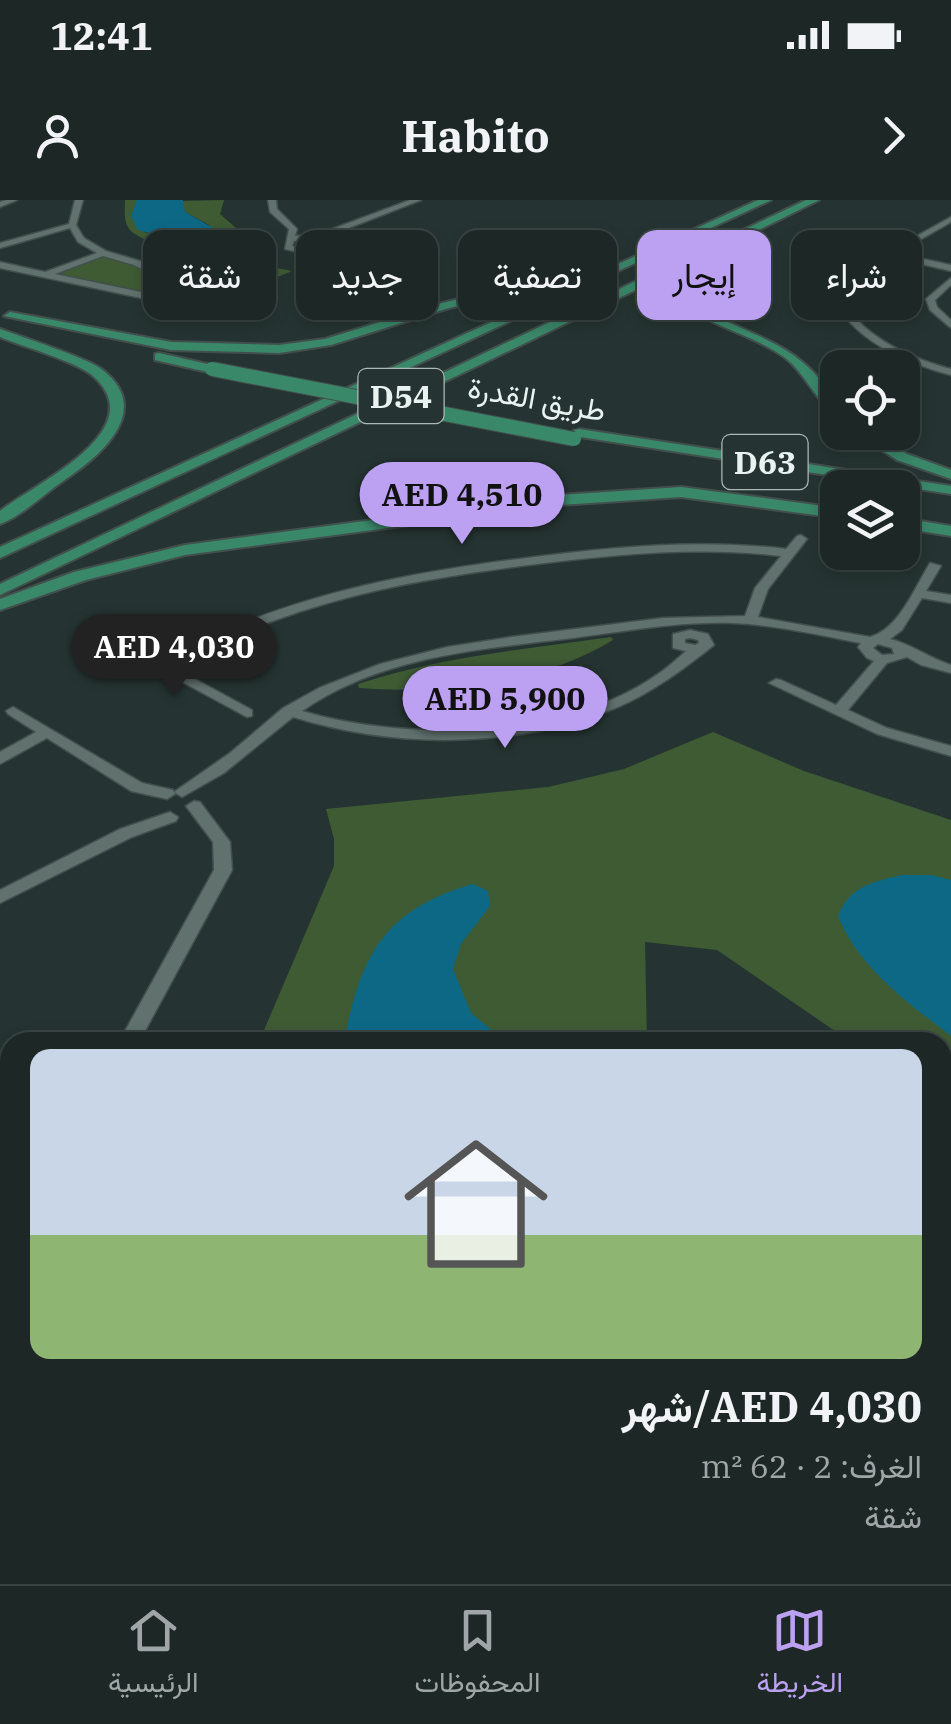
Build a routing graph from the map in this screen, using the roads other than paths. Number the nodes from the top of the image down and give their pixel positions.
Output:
1 (13, 200) edge
2 (78, 200) edge
3 (272, 200) edge
4 (417, 200) edge
5 (766, 200) edge
6 (814, 200) edge
7 (0, 205) edge
8 (951, 219) edge
9 (72, 225) junction
10 (701, 230) edge
11 (746, 230) edge
12 (922, 236) edge
13 (292, 239) junction
14 (0, 246) edge
15 (296, 250) edge
16 (103, 253) junction
17 (637, 259) edge
18 (637, 259) edge
19 (922, 261) edge
20 (0, 265) edge
21 (143, 267) edge
22 (951, 268) edge
23 (45, 276) junction
24 (951, 281) edge
25 (637, 282) edge
26 (143, 295) edge
27 (3, 316) edge
28 (722, 320) edge
29 (858, 320) edge
30 (951, 325) edge
31 (0, 333) edge
32 (951, 372) edge
33 (820, 387) edge
34 (576, 436) junction
35 (891, 450) edge
36 (951, 475) edge
37 (820, 477) edge
38 (920, 491) edge
39 (951, 494) edge
40 (820, 510) edge
41 (0, 519) edge
42 (920, 527) edge
43 (951, 531) edge
44 (800, 538) dead end
45 (0, 553) edge
46 (787, 553) junction
47 (934, 566) dead end
48 (0, 590) edge
49 (918, 593) junction
50 (951, 599) edge
51 (0, 605) edge
52 (750, 620) junction
53 (121, 646) dead end
54 (883, 649) junction
55 (696, 650) dead end
56 (160, 666) junction
57 (951, 669) edge
58 (776, 683) dead end
59 (13, 711) dead end
60 (288, 711) junction
61 (247, 712) dead end
62 (838, 712) junction
63 (47, 732) junction
64 (951, 751) edge
65 (0, 759) edge
66 (178, 806) junction
67 (0, 897) edge
68 (134, 1032) edge

1 - 7 street
2 - 9 street
3 - 13 street
4 - 13 street
5 - 10 main road, D54
6 - 11 main road, D54
8 - 12 street
9 - 14 street
9 - 16 street
13 - 15 street
16 - 21 street
16 - 23 street
17 - 27 main road
18 - 45 main road, D54
19 - 22 street
20 - 23 street
23 - 26 street
24 - 30 street
25 - 48 main road, D54
27 - 34 main road, طريق القدرة / D63, bridge
28 - 33 main road
29 - 32 street
31 - 41 main road
34 - 37 main road, طريق القدرة / D63
34 - 39 main road, طريق القدرة / D63
35 - 36 main road
38 - 39 main road, طريق القدرة / D63
40 - 51 main road
42 - 43 main road
44 - 46 street
46 - 52 street
46 - 56 street
47 - 49 street
49 - 50 street
49 - 54 street
52 - 54 street
52 - 60 street
53 - 56 street
54 - 57 street
54 - 62 street
55 - 60 street
56 - 61 street
58 - 62 street
59 - 63 street
60 - 66 street
62 - 64 street
63 - 65 street
63 - 66 street
66 - 67 street
66 - 68 street

